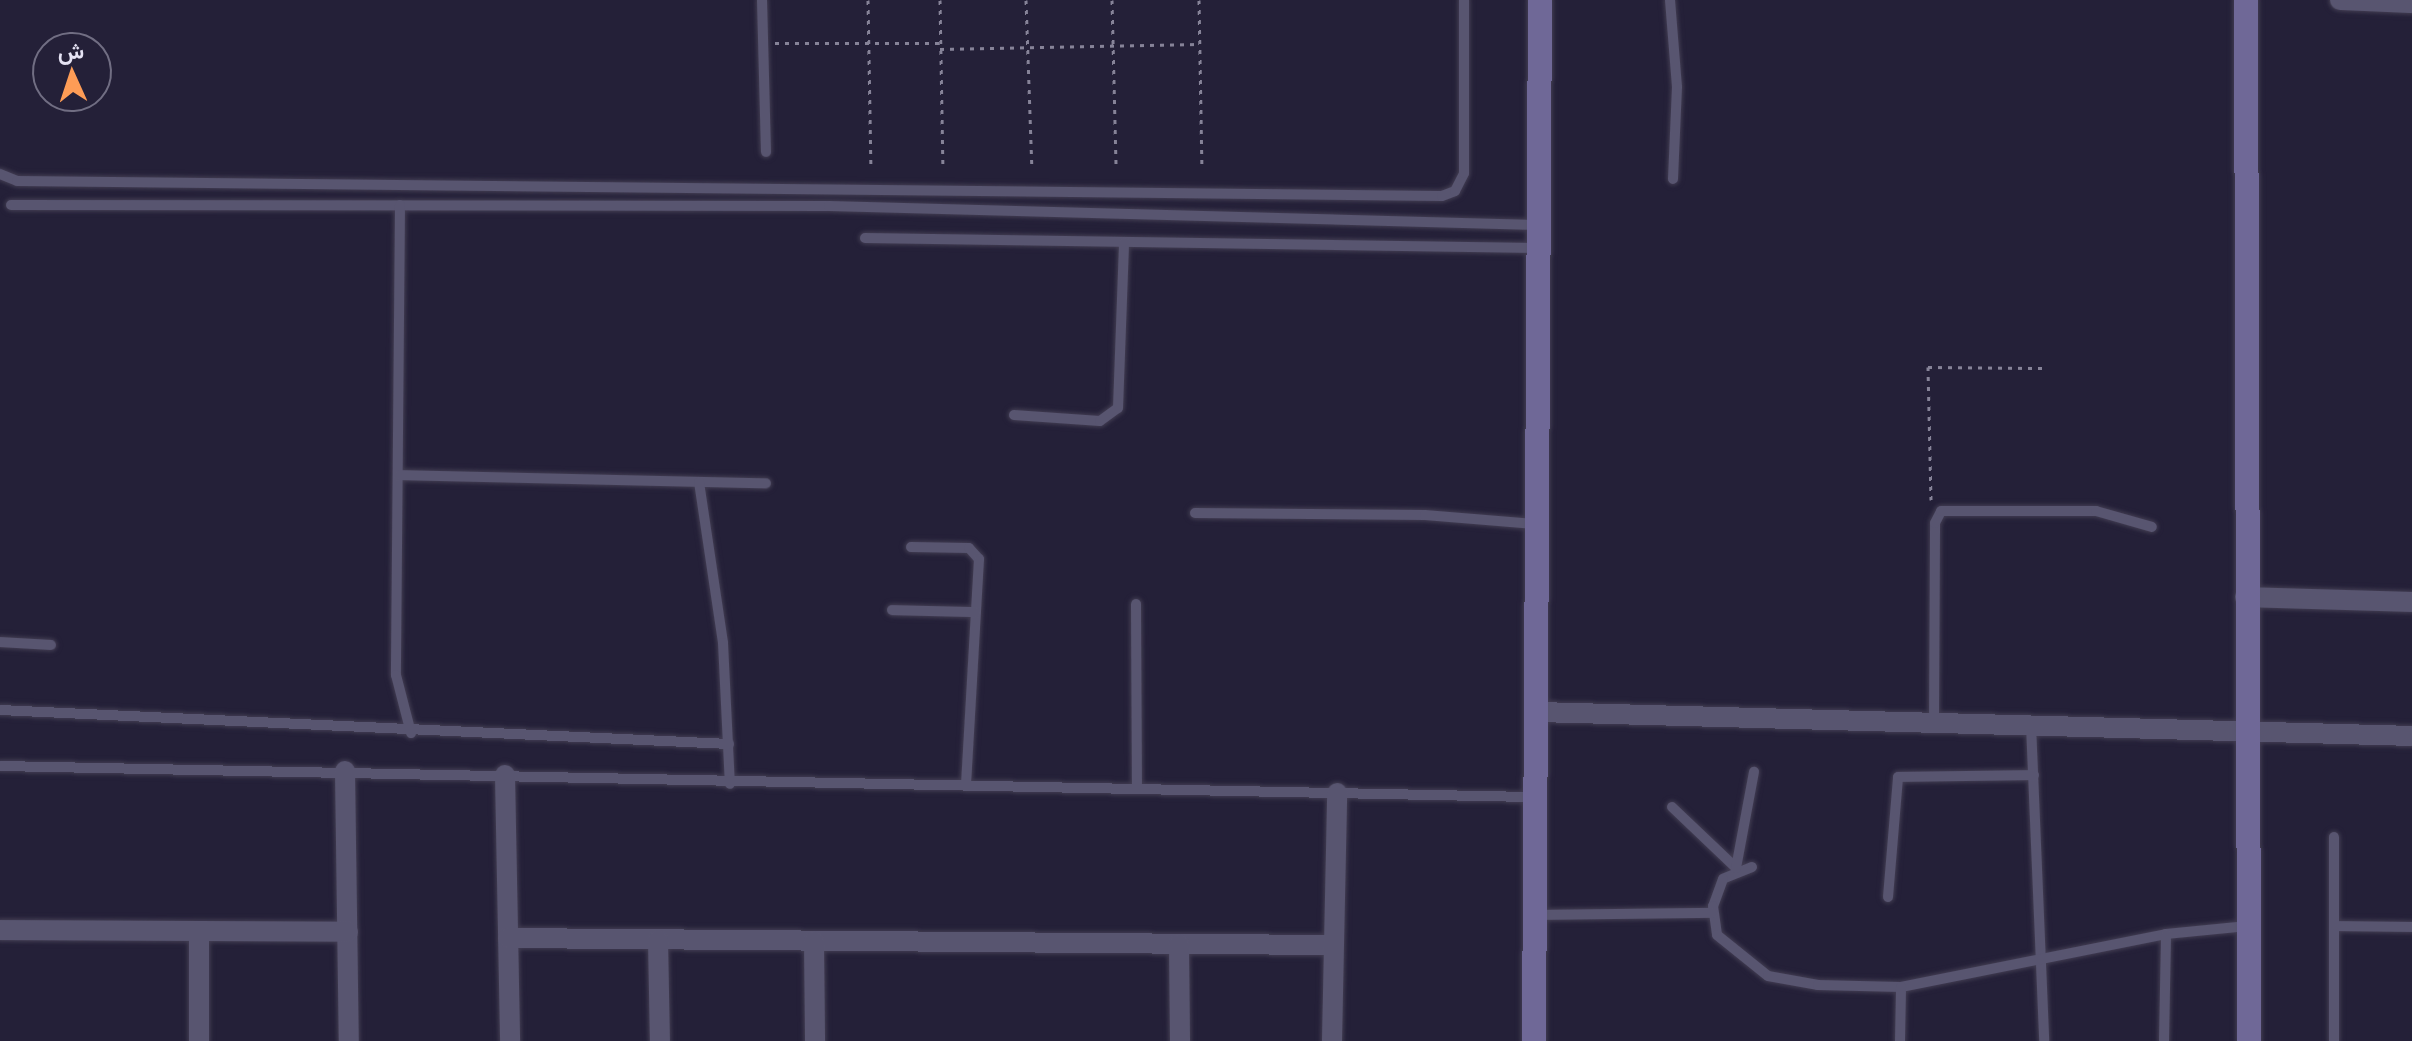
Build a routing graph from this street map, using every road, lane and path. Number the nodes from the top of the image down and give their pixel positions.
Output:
1 (762, 0) edge
2 (868, 0) edge
3 (940, 0) edge
4 (1026, 0) edge
5 (1112, 0) edge
6 (1199, 0) edge
7 (1464, 0) edge
8 (1540, 0) edge
9 (1670, 0) edge
10 (2246, 0) edge
11 (2340, 0) edge
12 (2412, 3) edge
13 (763, 43) junction
14 (868, 43) junction
15 (940, 43) junction
16 (1200, 44) junction
17 (1113, 46) junction
18 (1027, 47) junction
19 (940, 49) junction
20 (766, 152) dead end
21 (871, 164) dead end
22 (943, 165) dead end
23 (1116, 166) dead end
24 (1032, 168) dead end
25 (1202, 169) dead end
26 (0, 174) edge
27 (1673, 179) dead end
28 (11, 205) dead end
29 (400, 205) junction
30 (1537, 236) junction
31 (865, 238) dead end
32 (1124, 242) junction
33 (2043, 368) dead end
34 (1014, 415) dead end
35 (400, 475) junction
36 (699, 482) junction
37 (766, 483) dead end
38 (1195, 513) dead end
39 (1936, 519) junction
40 (1537, 524) junction
41 (2152, 527) dead end
42 (911, 547) dead end
43 (2245, 597) junction
44 (2412, 602) edge
45 (1136, 604) dead end
46 (892, 610) dead end
47 (976, 612) junction
48 (0, 642) edge
49 (51, 645) dead end
50 (0, 710) edge
51 (1538, 712) junction
52 (1934, 723) junction
53 (2031, 725) junction
54 (2246, 731) junction
55 (411, 733) junction
56 (2412, 736) edge
57 (729, 744) junction
58 (0, 766) edge
59 (345, 771) junction
60 (1754, 772) dead end
61 (505, 775) junction
62 (2034, 775) junction
63 (730, 784) junction
64 (966, 786) junction
65 (1137, 789) junction
66 (1337, 793) junction
67 (1538, 797) junction
68 (1672, 807) dead end
69 (2334, 837) dead end
70 (1752, 867) dead end
71 (1736, 868) junction
72 (1888, 897) dead end
73 (1713, 913) junction
74 (1537, 915) junction
75 (2250, 926) junction
76 (2334, 926) junction
77 (2412, 927) edge
78 (0, 930) edge
79 (199, 931) junction
80 (348, 932) junction
81 (2166, 934) junction
82 (508, 938) junction
83 (658, 940) junction
84 (814, 941) junction
85 (1179, 944) junction
86 (1332, 945) junction
87 (2043, 959) junction
88 (1901, 987) junction
89 (199, 1041) edge
90 (349, 1041) edge
91 (510, 1041) edge
92 (660, 1041) edge
93 (815, 1041) edge
94 (1180, 1041) edge
95 (1332, 1041) edge
96 (1534, 1041) edge
97 (1900, 1041) edge
98 (2044, 1041) edge
99 (2164, 1041) edge
100 (2249, 1041) edge
101 (2334, 1041) edge

1 - 13 lane
2 - 14 path
3 - 15 path
4 - 18 path
5 - 17 path
6 - 16 path
7 - 26 lane
8 - 30 street
9 - 27 lane
10 - 43 street
11 - 12 street
13 - 14 path
13 - 20 lane
14 - 15 path
14 - 21 path
15 - 19 path
16 - 17 path
16 - 25 path
17 - 18 path
17 - 23 path
18 - 19 path
18 - 24 path
19 - 22 path
28 - 29 lane
29 - 30 lane
29 - 35 lane
30 - 32 lane
30 - 40 street
31 - 32 lane
32 - 34 lane
33 - 39 path
35 - 36 lane
35 - 55 lane
36 - 37 lane
36 - 57 lane
38 - 40 lane
39 - 41 lane
39 - 52 lane
40 - 51 street
42 - 47 lane
43 - 44 street
43 - 54 street
45 - 65 lane
46 - 47 lane
47 - 64 lane
48 - 49 lane
50 - 55 lane
51 - 52 street
51 - 67 street
52 - 53 street
53 - 54 street
53 - 62 lane
54 - 56 street
54 - 75 street
55 - 57 lane
57 - 63 lane
58 - 59 lane
59 - 61 lane
59 - 80 street
60 - 71 lane
61 - 63 lane
61 - 82 street
62 - 72 lane
62 - 87 lane
63 - 64 lane
64 - 65 lane
65 - 66 lane
66 - 67 lane
66 - 86 street
67 - 74 street
68 - 71 lane
69 - 76 lane
70 - 71 lane
71 - 73 lane
73 - 74 lane
73 - 88 lane
74 - 96 street
75 - 81 lane
75 - 100 street
76 - 77 lane
76 - 101 lane
78 - 79 street
79 - 80 street
79 - 89 street
80 - 90 street
81 - 87 lane
81 - 99 lane
82 - 83 street
82 - 91 street
83 - 84 street
83 - 92 street
84 - 85 street
84 - 93 street
85 - 86 street
85 - 94 street
86 - 95 street
87 - 88 lane
87 - 98 lane
88 - 97 lane

